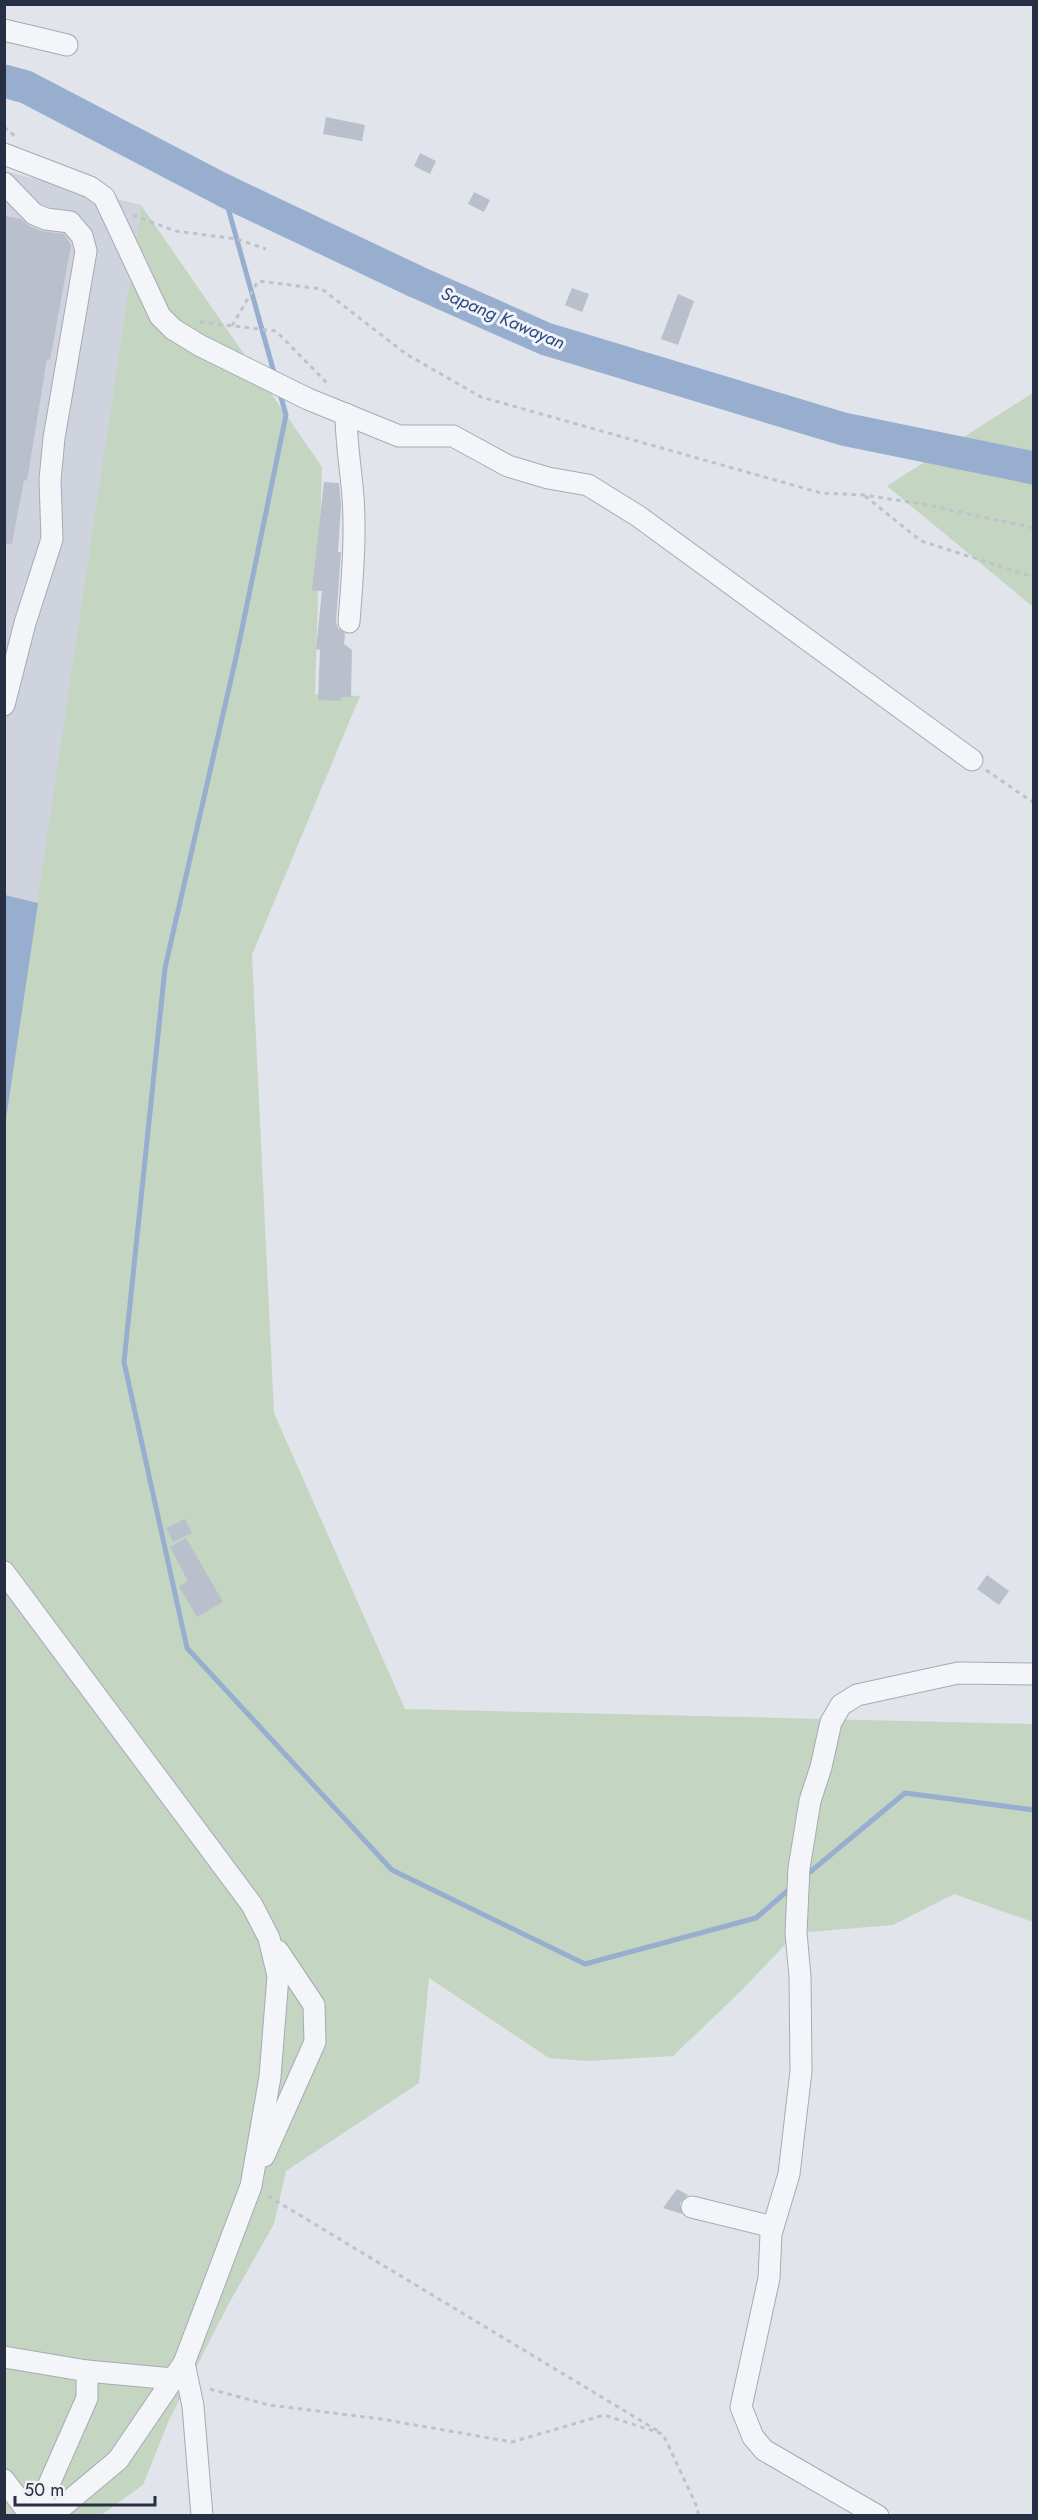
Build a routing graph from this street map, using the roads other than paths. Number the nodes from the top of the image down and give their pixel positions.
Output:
1 (4, 30) edge
2 (67, 45) dead end
3 (4, 154) edge
4 (4, 183) edge
5 (346, 414) junction
6 (349, 622) dead end
7 (4, 705) edge
8 (972, 760) road end
9 (4, 1572) edge
10 (1034, 1674) edge
11 (269, 1938) junction
12 (251, 2186) junction
13 (692, 2207) dead end
14 (773, 2227) junction
15 (4, 2357) edge
16 (87, 2371) junction
17 (182, 2375) junction
18 (4, 2480) edge
19 (33, 2516) edge
20 (51, 2516) edge
21 (202, 2516) edge
22 (878, 2516) edge

1 - 2 street
3 - 5 street
4 - 7 street
5 - 6 street
5 - 8 street
9 - 11 street
10 - 14 street
11 - 12 street
11 - 12 street
12 - 17 street
13 - 14 street
14 - 22 street
15 - 16 street
16 - 17 street
16 - 19 street
17 - 20 street
17 - 21 street
18 - 19 street

